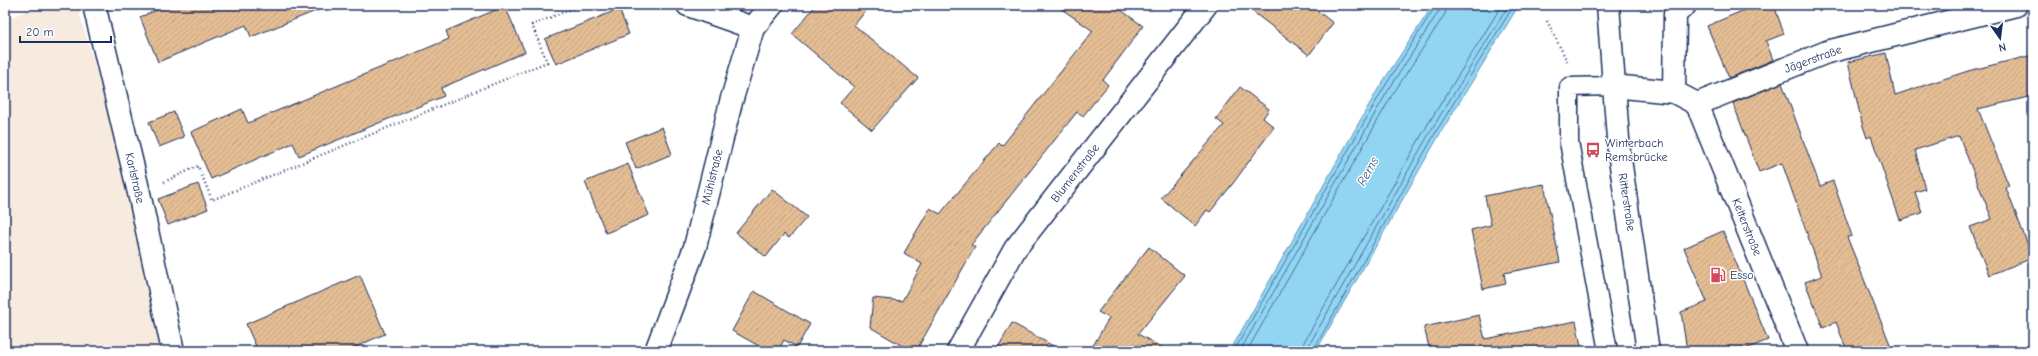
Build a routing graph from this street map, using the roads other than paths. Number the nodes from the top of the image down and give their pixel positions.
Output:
1 (94, 5) edge
2 (688, 5) edge
3 (772, 5) edge
4 (1206, 5) edge
5 (1608, 5) edge
6 (1685, 5) edge
7 (2016, 5) edge
8 (753, 28) junction
9 (1613, 86) junction
10 (1674, 92) junction
11 (1697, 104) junction
12 (173, 351) edge
13 (656, 351) edge
14 (958, 351) edge
15 (1608, 351) edge
16 (1648, 351) edge
17 (1797, 351) edge

1 - 12 street, Karlstraße
2 - 8 street
3 - 8 street, Mühlstraße
4 - 14 street, Blumenstraße
5 - 9 street, Ritterstraße
6 - 10 street
7 - 11 street, Jägerstraße
8 - 13 street, Mühlstraße
9 - 10 street
9 - 15 lane
9 - 16 street, Ritterstraße
10 - 11 street
11 - 17 street, Kelterstraße

